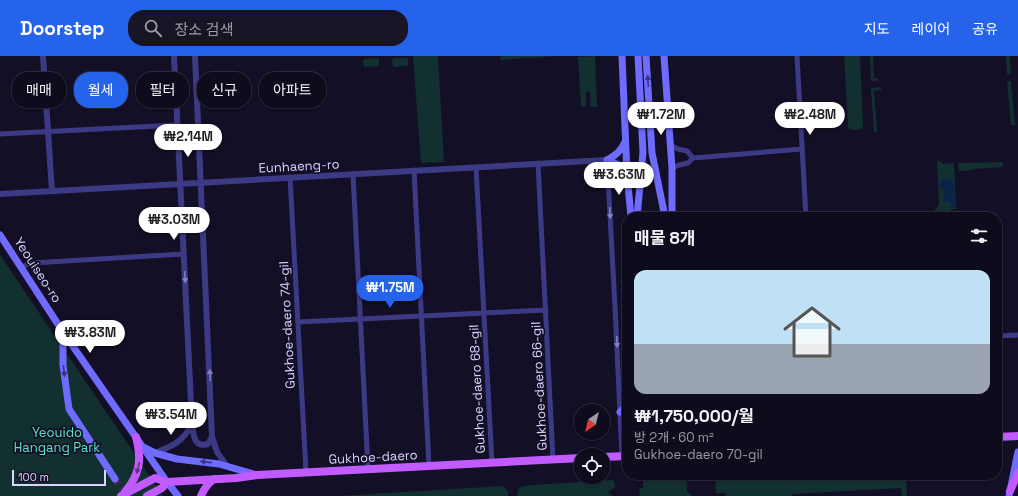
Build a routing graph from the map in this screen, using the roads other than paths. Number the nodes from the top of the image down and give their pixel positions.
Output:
1 (43, 56) edge
2 (174, 56) edge
3 (195, 56) edge
4 (622, 56) edge
5 (638, 56) edge
6 (646, 56) edge
7 (663, 56) edge
8 (797, 56) edge
9 (177, 125) junction
10 (48, 132) junction
11 (0, 134) edge
12 (626, 141) junction
13 (199, 143) junction
14 (178, 145) junction
15 (670, 145) junction
16 (802, 149) junction
17 (695, 158) junction
18 (607, 160) junction
19 (538, 163) junction
20 (476, 167) junction
21 (672, 168) junction
22 (414, 170) junction
23 (353, 174) junction
24 (627, 174) junction
25 (290, 177) junction
26 (201, 182) junction
27 (180, 184) junction
28 (52, 191) junction
29 (7, 193) junction
30 (0, 194) edge
31 (0, 199) edge
32 (631, 212) edge
33 (637, 212) edge
34 (664, 212) edge
35 (672, 212) edge
36 (806, 212) edge
37 (202, 222) junction
38 (182, 225) junction
39 (0, 235) edge
40 (184, 254) junction
41 (21, 267) junction
42 (546, 310) junction
43 (484, 313) junction
44 (422, 316) junction
45 (360, 319) junction
46 (298, 322) junction
47 (63, 332) junction
48 (1018, 335) edge
49 (1002, 336) edge
50 (622, 410) edge
51 (620, 412) junction
52 (192, 424) junction
53 (622, 434) edge
54 (1018, 436) edge
55 (136, 437) junction
56 (212, 437) junction
57 (1002, 437) edge
58 (143, 447) junction
59 (1018, 452) edge
60 (155, 453) junction
61 (622, 456) edge
62 (610, 457) edge
63 (574, 458) edge
64 (553, 460) junction
65 (492, 463) junction
66 (227, 466) junction
67 (429, 466) junction
68 (368, 469) junction
69 (306, 472) junction
70 (1018, 473) edge
71 (257, 475) junction
72 (114, 479) tunnel mouth
73 (214, 479) junction
74 (167, 482) junction
75 (1009, 494) edge
76 (122, 496) edge
77 (147, 496) edge
78 (178, 496) edge
79 (201, 496) edge

1 - 10 street
2 - 9 street
3 - 13 street
4 - 12 main road
5 - 33 main road
34 -> 6 main road
7 - 15 main road
8 - 16 street
9 - 10 street
9 - 14 street
10 - 11 street
10 - 28 street
12 - 18 main road
12 - 24 main road
13 - 14 street
13 - 26 street
14 - 27 street
15 - 17 street
15 - 21 main road
16 - 17 street
16 - 36 street
17 - 21 street
18 - 19 street, Eunhaeng-ro
18 - 24 main road
18 -> 51 street
19 - 20 street, Eunhaeng-ro
19 - 42 street, Gukhoe-daero 66-gil
20 - 22 street, Eunhaeng-ro
20 - 43 street, Gukhoe-daero 68-gil
21 - 35 main road
22 - 23 street, Eunhaeng-ro
22 - 44 street
23 - 25 street, Eunhaeng-ro
23 - 45 street
24 - 32 main road
25 - 26 street, Eunhaeng-ro
25 - 46 street, Gukhoe-daero 74-gil
26 - 27 street, Eunhaeng-ro
26 - 37 street
27 - 28 street, Eunhaeng-ro
27 - 38 street
28 - 29 street, Eunhaeng-ro
29 - 30 street, Eunhaeng-ro
29 - 31 street
37 - 38 street
56 -> 37 street
38 - 40 street
39 - 41 main road, Yeouiseo-ro
40 - 41 street
40 -> 52 street
41 - 47 main road, Yeouiseo-ro
42 - 43 street, Gukhoe-daero 66-gil
42 - 64 street, Gukhoe-daero 66-gil
43 - 44 street, Gukhoe-daero 68-gil
43 - 65 street, Gukhoe-daero 68-gil
44 - 45 street, Gukhoe-daero 68-gil
44 - 67 street
45 - 46 street, Gukhoe-daero 68-gil
45 - 68 street
46 - 69 street, Gukhoe-daero 74-gil
47 - 55 main road, Yeouiseo-ro
47 -> 72 main road
48 - 49 street
50 - 51 main road
51 - 53 street
52 - 56 street
52 - 60 street
54 - 57 main road
55 - 58 main road, Yeouiseo-ro
55 -> 76 main road
56 - 66 street
58 - 60 main road
58 - 74 main road, Yeouiseo-ro
59 - 75 main road
66 -> 60 main road
61 - 62 main road
63 - 64 main road, Gukhoe-daero
64 - 65 main road, Gukhoe-daero
65 - 67 main road, Gukhoe-daero
66 - 71 main road
67 - 68 main road, Gukhoe-daero
68 - 69 main road, Gukhoe-daero
69 - 71 main road, Gukhoe-daero
70 - 75 main road
71 - 73 main road, Gukhoe-daero
73 - 74 main road, Gukhoe-daero
73 - 79 main road
74 - 76 main road, Gukhoe-daero
74 - 77 main road
74 - 78 main road, Yeouiseo-ro

